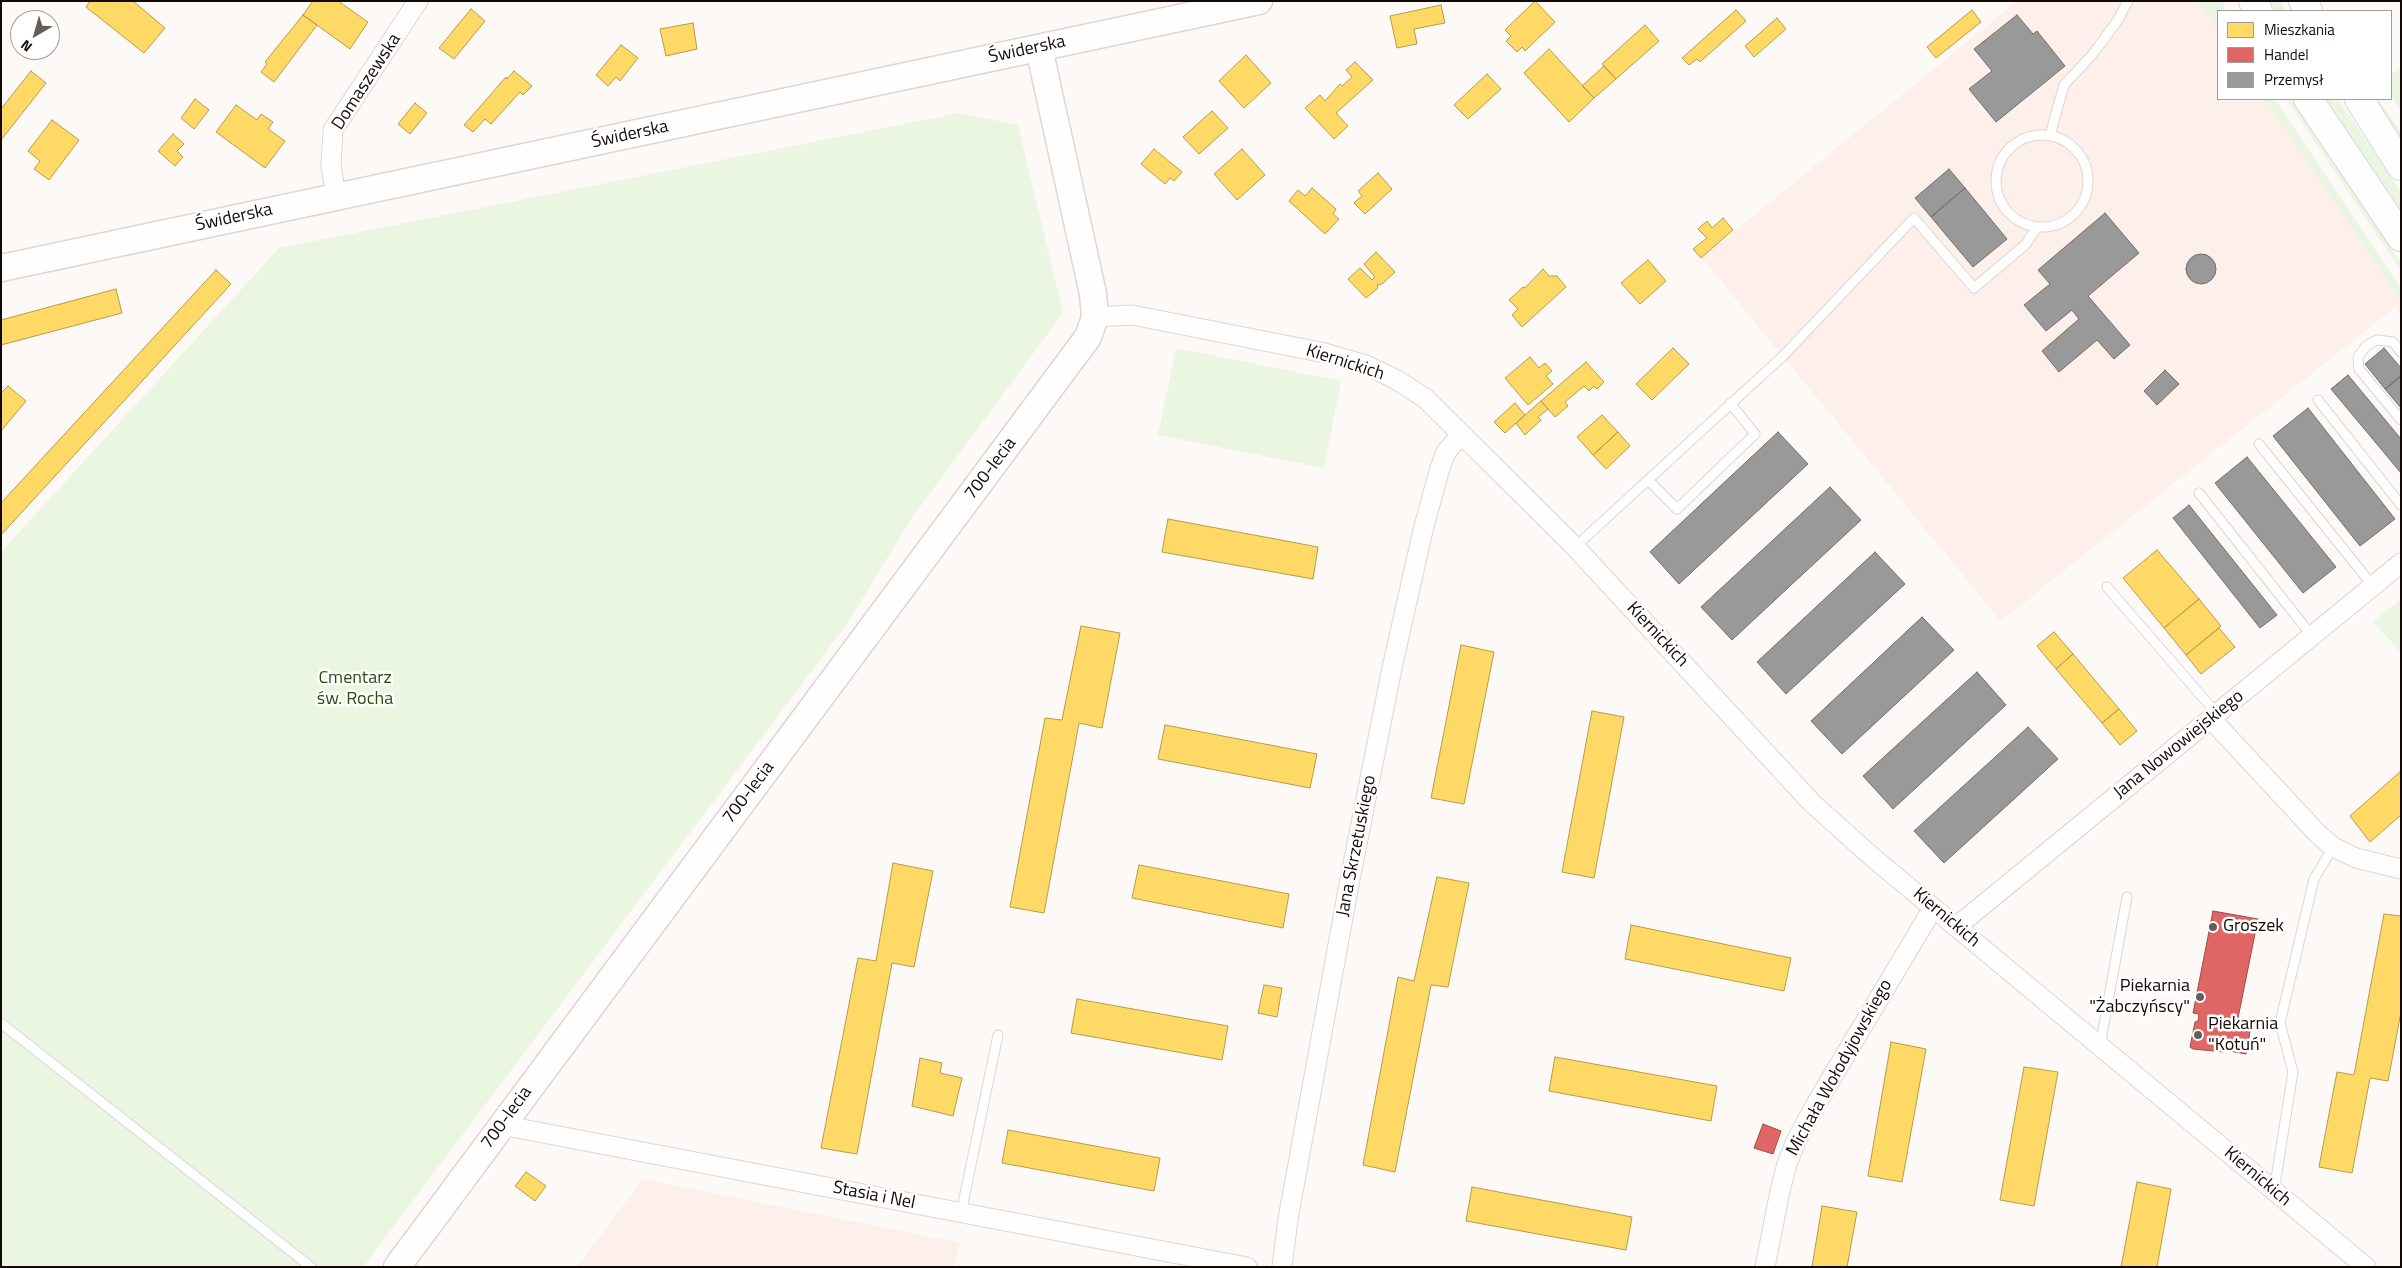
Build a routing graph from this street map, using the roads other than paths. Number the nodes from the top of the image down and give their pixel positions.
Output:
1 (418, 1) edge
2 (1260, 1) edge
3 (2128, 1) edge
4 (1039, 48) junction
5 (2309, 100) edge
6 (2360, 100) edge
7 (2050, 134) junction
8 (2401, 166) edge
9 (336, 196) junction
10 (2037, 227) junction
11 (2401, 237) edge
12 (1, 268) edge
13 (1095, 317) junction
14 (2401, 352) edge
15 (2318, 400) dead end
16 (1730, 403) junction
17 (2401, 420) edge
18 (1462, 435) junction
19 (2259, 444) dead end
20 (1648, 480) junction
21 (2199, 493) dead end
22 (2401, 505) edge
23 (1575, 547) junction
24 (2401, 563) edge
25 (2373, 586) junction
26 (2107, 587) dead end
27 (2312, 636) junction
28 (2214, 716) junction
29 (2333, 847) junction
30 (2401, 869) edge
31 (2128, 897) dead end
32 (1933, 908) junction
33 (1956, 927) junction
34 (1, 1023) edge
35 (998, 1035) dead end
36 (2100, 1047) junction
37 (501, 1125) junction
38 (2274, 1191) junction
39 (961, 1213) junction
40 (2361, 1265) edge
41 (311, 1267) edge
42 (397, 1267) edge
43 (1247, 1267) edge
44 (1282, 1267) edge
45 (1765, 1267) edge

1 - 9 street, Domaszewska
2 - 4 street, Świderska
3 - 7 lane
4 - 9 street, Świderska
4 - 13 street
5 - 11 main road
6 - 8 main road
7 - 10 lane
7 - 10 lane
9 - 12 street, Świderska
10 - 16 lane
13 - 18 street, Kiernickich
13 - 37 street, 700-lecia
14 - 17 lane
15 - 22 lane
16 - 20 lane
16 - 20 lane
18 - 23 street, Kiernickich
18 - 44 street, Jana Skrzetuskiego
19 - 25 lane
20 - 23 lane
21 - 27 lane
23 - 32 street, Kiernickich
24 - 25 street, Jana Nowowiejskiego
25 - 27 street, Jana Nowowiejskiego
26 - 28 lane
27 - 28 street, Jana Nowowiejskiego
28 - 29 street
28 - 33 street, Jana Nowowiejskiego
29 - 30 street
29 - 38 lane
31 - 36 lane
32 - 33 street, Kiernickich
32 - 45 street, Michała Wołodyjowskiego
33 - 36 street, Kiernickich
34 - 41 lane
35 - 39 lane
36 - 38 street, Kiernickich
37 - 39 street, Stasia i Nel
37 - 42 street, 700-lecia
38 - 40 street, Kiernickich
39 - 43 street, Stasia i Nel

